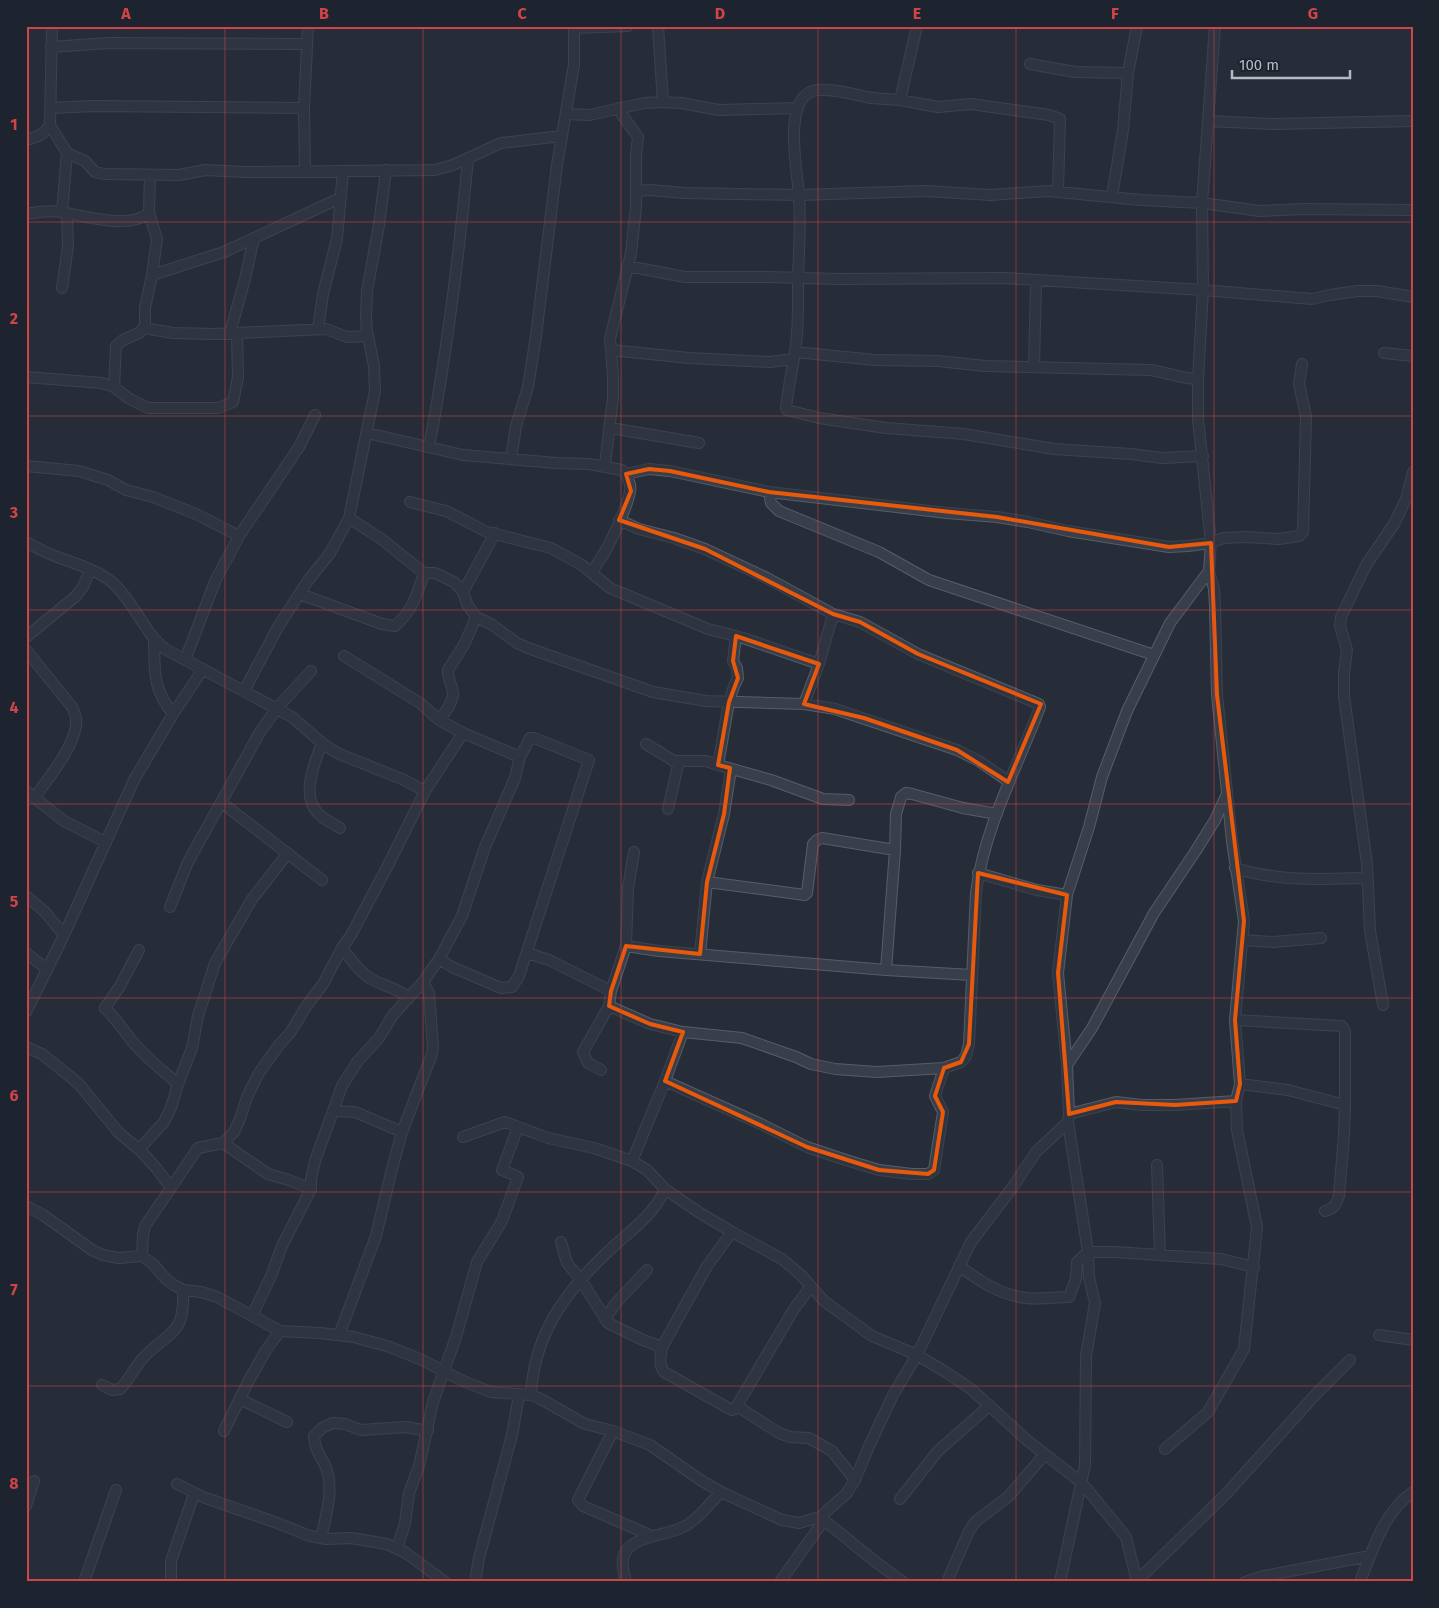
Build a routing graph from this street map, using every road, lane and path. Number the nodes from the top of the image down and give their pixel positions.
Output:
1 (52, 26) edge
2 (308, 26) edge
3 (628, 26) edge
4 (658, 26) edge
5 (917, 26) edge
6 (1137, 26) edge
7 (1215, 26) edge
8 (574, 27) edge
9 (307, 44) junction
10 (52, 47) junction
11 (1030, 64) dead end
12 (1128, 73) junction
13 (900, 100) junction
14 (663, 102) junction
15 (51, 108) junction
16 (304, 108) junction
17 (619, 108) junction
18 (798, 108) junction
19 (566, 114) junction
20 (1412, 119) edge
21 (1209, 121) junction
22 (50, 125) junction
23 (561, 136) junction
24 (26, 140) edge
25 (68, 152) junction
26 (468, 159) junction
27 (386, 170) junction
28 (305, 171) junction
29 (343, 171) junction
30 (150, 175) junction
31 (636, 191) junction
32 (1058, 191) junction
33 (799, 195) junction
34 (1112, 196) junction
35 (340, 198) junction
36 (1202, 203) junction
37 (1413, 210) edge
38 (65, 213) junction
39 (148, 213) junction
40 (26, 214) edge
41 (254, 238) junction
42 (627, 266) junction
43 (152, 275) junction
44 (798, 277) junction
45 (1036, 281) junction
46 (62, 288) dead end
47 (1203, 290) junction
48 (1413, 296) edge
49 (144, 328) junction
50 (318, 329) junction
51 (233, 333) junction
52 (368, 336) junction
53 (611, 350) junction
54 (1384, 353) dead end
55 (794, 356) junction
56 (1413, 356) edge
57 (1302, 364) dead end
58 (1034, 366) junction
59 (26, 377) edge
60 (1198, 379) junction
61 (114, 387) junction
62 (315, 415) dead end
63 (611, 428) junction
64 (367, 433) junction
65 (699, 443) dead end
66 (429, 447) junction
67 (1203, 456) junction
68 (511, 459) junction
69 (605, 465) junction
70 (26, 466) edge
71 (626, 474) junction
72 (1412, 476) edge
73 (769, 492) junction
74 (410, 502) dead end
75 (349, 518) junction
76 (619, 520) junction
77 (495, 534) junction
78 (239, 536) junction
79 (26, 542) edge
80 (1211, 543) junction
81 (90, 570) junction
82 (424, 572) junction
83 (1209, 572) junction
84 (592, 573) junction
85 (464, 592) junction
86 (300, 594) junction
87 (833, 614) junction
88 (476, 616) junction
89 (736, 636) junction
90 (26, 637) edge
91 (154, 640) junction
92 (26, 650) edge
93 (1154, 655) junction
94 (344, 656) dead end
95 (185, 660) junction
96 (819, 664) junction
97 (203, 669) junction
98 (311, 670) dead end
99 (244, 691) junction
100 (729, 702) junction
101 (804, 704) junction
102 (277, 708) junction
103 (173, 714) junction
104 (439, 720) junction
105 (463, 733) junction
106 (322, 743) junction
107 (646, 744) dead end
108 (520, 758) junction
109 (678, 761) junction
110 (718, 764) junction
111 (731, 769) junction
112 (1008, 781) junction
113 (425, 791) junction
114 (30, 794) edge
115 (1226, 795) junction
116 (849, 800) dead end
117 (222, 803) junction
118 (668, 809) dead end
119 (997, 814) junction
120 (340, 828) dead end
121 (105, 842) junction
122 (896, 850) junction
123 (288, 852) junction
124 (634, 852) dead end
125 (1235, 868) junction
126 (978, 873) junction
127 (1367, 878) junction
128 (322, 880) dead end
129 (707, 882) junction
130 (26, 896) edge
131 (1067, 896) junction
132 (170, 907) dead end
133 (64, 935) junction
134 (1321, 938) dead end
135 (1242, 940) junction
136 (626, 946) junction
137 (342, 948) junction
138 (139, 950) dead end
139 (26, 953) edge
140 (526, 953) junction
141 (700, 954) junction
142 (439, 959) junction
143 (47, 969) junction
144 (886, 970) junction
145 (972, 975) junction
146 (423, 982) junction
147 (611, 991) junction
148 (409, 998) junction
149 (1383, 1005) dead end
150 (609, 1006) junction
151 (26, 1012) edge
152 (1235, 1020) junction
153 (683, 1032) junction
154 (26, 1047) edge
155 (1067, 1065) junction
156 (944, 1068) junction
157 (601, 1070) dead end
158 (665, 1081) junction
159 (178, 1084) junction
160 (1240, 1084) junction
161 (1236, 1101) junction
162 (1345, 1105) junction
163 (333, 1110) junction
164 (1068, 1118) junction
165 (518, 1127) junction
166 (402, 1132) junction
167 (463, 1137) dead end
168 (223, 1143) junction
169 (140, 1151) junction
170 (632, 1161) junction
171 (1157, 1165) dead end
172 (171, 1188) junction
173 (311, 1189) junction
174 (665, 1189) junction
175 (26, 1206) edge
176 (1325, 1211) dead end
177 (732, 1232) junction
178 (561, 1242) dead end
179 (1088, 1252) junction
180 (1160, 1255) junction
181 (142, 1256) junction
182 (959, 1266) junction
183 (1254, 1267) junction
184 (647, 1270) dead end
185 (581, 1280) junction
186 (811, 1286) junction
187 (183, 1290) junction
188 (252, 1316) junction
189 (605, 1319) junction
190 (280, 1331) junction
191 (339, 1335) junction
192 (1379, 1335) dead end
193 (1413, 1340) edge
194 (662, 1347) junction
195 (917, 1355) junction
196 (1350, 1360) dead end
197 (445, 1372) junction
198 (102, 1386) dead end
199 (519, 1395) junction
200 (531, 1395) junction
201 (240, 1399) junction
202 (736, 1406) junction
203 (989, 1406) junction
204 (287, 1422) dead end
205 (224, 1431) dead end
206 (428, 1431) junction
207 (613, 1431) junction
208 (1165, 1449) dead end
209 (1044, 1454) junction
210 (855, 1480) junction
211 (34, 1481) dead end
212 (1082, 1483) junction
213 (177, 1484) dead end
214 (116, 1490) dead end
215 (721, 1492) junction
216 (1413, 1492) edge
217 (194, 1494) junction
218 (900, 1499) dead end
219 (26, 1506) edge
220 (822, 1519) junction
221 (652, 1536) junction
222 (321, 1538) junction
223 (397, 1548) junction
224 (1370, 1556) junction
225 (1137, 1581) edge
226 (84, 1582) edge
227 (171, 1582) edge
228 (445, 1582) edge
229 (475, 1582) edge
230 (626, 1582) edge
231 (780, 1582) edge
232 (903, 1582) edge
233 (947, 1582) edge
234 (1060, 1582) edge
235 (1245, 1582) edge
236 (1360, 1582) edge

1 - 10 street
2 - 9 street
3 - 8 street
4 - 14 street
5 - 13 street
6 - 12 street
7 - 21 street
8 - 19 street
9 - 10 street
9 - 16 street
10 - 15 street
11 - 12 street
12 - 34 street
13 - 18 street
13 - 32 street
14 - 17 street
14 - 18 street
15 - 16 street
15 - 22 street
16 - 28 street
17 - 19 street
17 - 31 street
18 - 33 street
19 - 23 street
20 - 21 street
21 - 36 street
22 - 24 street
22 - 25 street
23 - 26 street
23 - 68 street
25 - 30 street
25 - 38 street
26 - 27 street
26 - 66 street
27 - 29 street
27 - 52 street
28 - 29 street
28 - 30 street
29 - 35 street
30 - 39 street
31 - 33 street
31 - 42 street
32 - 33 street
32 - 34 street
33 - 44 street
34 - 36 street
35 - 41 street
35 - 50 street
36 - 37 street
36 - 47 street
38 - 39 street
38 - 40 street
38 - 46 street
39 - 43 street
41 - 43 street
41 - 51 street
42 - 44 street
42 - 53 street
43 - 49 street
44 - 45 street
44 - 55 street
45 - 47 street
45 - 58 street
47 - 48 street
47 - 60 street
49 - 51 street
49 - 61 street
50 - 51 street
50 - 52 street
51 - 61 street
52 - 64 street
53 - 55 street
53 - 63 street
54 - 56 street
55 - 58 street
55 - 67 street
57 - 80 street
58 - 60 street
59 - 61 street
60 - 67 street
62 - 78 street
63 - 65 street
63 - 69 street
64 - 66 street
64 - 75 street
66 - 68 street
67 - 80 street
68 - 69 street
69 - 71 street
70 - 78 street
71 - 73 street
71 - 76 street
72 - 127 street
73 - 80 street
73 - 93 street
74 - 77 street
75 - 82 street
75 - 86 street
76 - 84 street
76 - 87 street
77 - 84 street
77 - 85 street
78 - 95 street
79 - 81 street
80 - 83 street
81 - 90 street
81 - 91 street
82 - 85 street
82 - 86 street
83 - 93 street
83 - 115 street
84 - 89 street
85 - 88 street
86 - 99 street
87 - 96 street
87 - 112 street
88 - 100 street
88 - 104 street
89 - 96 street
89 - 100 street
91 - 95 street
91 - 103 street
92 - 114 street
93 - 131 street
94 - 104 street
95 - 97 street
96 - 101 street
97 - 99 street
97 - 103 street
98 - 102 street
99 - 102 street
100 - 101 street
100 - 110 street
101 - 112 street
102 - 106 street
102 - 117 street
103 - 121 street
104 - 105 street
105 - 108 street
105 - 113 street
106 - 113 street
106 - 120 street
107 - 109 street
108 - 140 street
108 - 142 street
109 - 110 street
109 - 118 street
110 - 111 street
111 - 116 street
111 - 129 street
112 - 119 street
113 - 137 street
114 - 121 street
115 - 125 street
115 - 155 street
117 - 123 street
117 - 132 street
119 - 122 street
119 - 126 street
121 - 133 street
122 - 129 street
122 - 144 street
123 - 128 street
123 - 159 street
124 - 136 street
125 - 127 street
125 - 135 street
126 - 131 street
126 - 145 street
127 - 149 street
129 - 141 street
130 - 133 street
131 - 155 street
133 - 143 street
134 - 135 street
135 - 152 street
136 - 141 street
136 - 147 street
137 - 148 street
137 - 168 street
138 - 159 street
139 - 143 street
140 - 142 street
140 - 147 street
141 - 144 street
142 - 146 street
143 - 151 street
144 - 145 street
145 - 156 street
146 - 148 street
146 - 166 street
147 - 150 street
148 - 163 street
150 - 153 street
150 - 157 street
152 - 160 street
152 - 162 street
153 - 156 street
153 - 158 street
154 - 169 street
155 - 164 street
156 - 158 street
158 - 170 street
159 - 169 street
160 - 161 street
160 - 162 street
161 - 164 street
161 - 183 street
162 - 176 street
163 - 166 street
163 - 173 street
164 - 179 street
164 - 182 street
165 - 167 street
165 - 170 street
165 - 197 street
166 - 191 street
168 - 172 street
168 - 173 street
169 - 172 street
170 - 174 street
171 - 180 street
172 - 181 street
173 - 188 street
174 - 177 street
174 - 185 street
175 - 181 street
177 - 186 street
177 - 194 street
178 - 185 street
179 - 180 street
179 - 182 street
179 - 212 street
180 - 183 street
181 - 187 street
182 - 195 street
183 - 208 street
184 - 189 street
185 - 189 street
185 - 200 street
186 - 195 street
186 - 202 street
187 - 188 street
187 - 198 street
188 - 190 street
189 - 194 street
190 - 191 street
190 - 201 street
191 - 197 street
192 - 193 street
194 - 202 street
195 - 203 street
195 - 210 street
196 - 225 street
197 - 199 street
197 - 206 street
199 - 200 street
199 - 229 street
200 - 207 street
201 - 204 street
201 - 205 street
202 - 210 street
203 - 209 street
203 - 218 street
206 - 222 street
206 - 223 street
207 - 215 street
207 - 221 street
209 - 212 street
209 - 233 street
210 - 220 street
211 - 219 street
212 - 225 street
212 - 234 street
213 - 217 street
214 - 226 street
215 - 220 street
215 - 221 street
216 - 224 street
217 - 222 street
217 - 227 street
220 - 231 street
220 - 232 street
221 - 230 street
222 - 223 street
223 - 228 street
224 - 235 street
224 - 236 street

